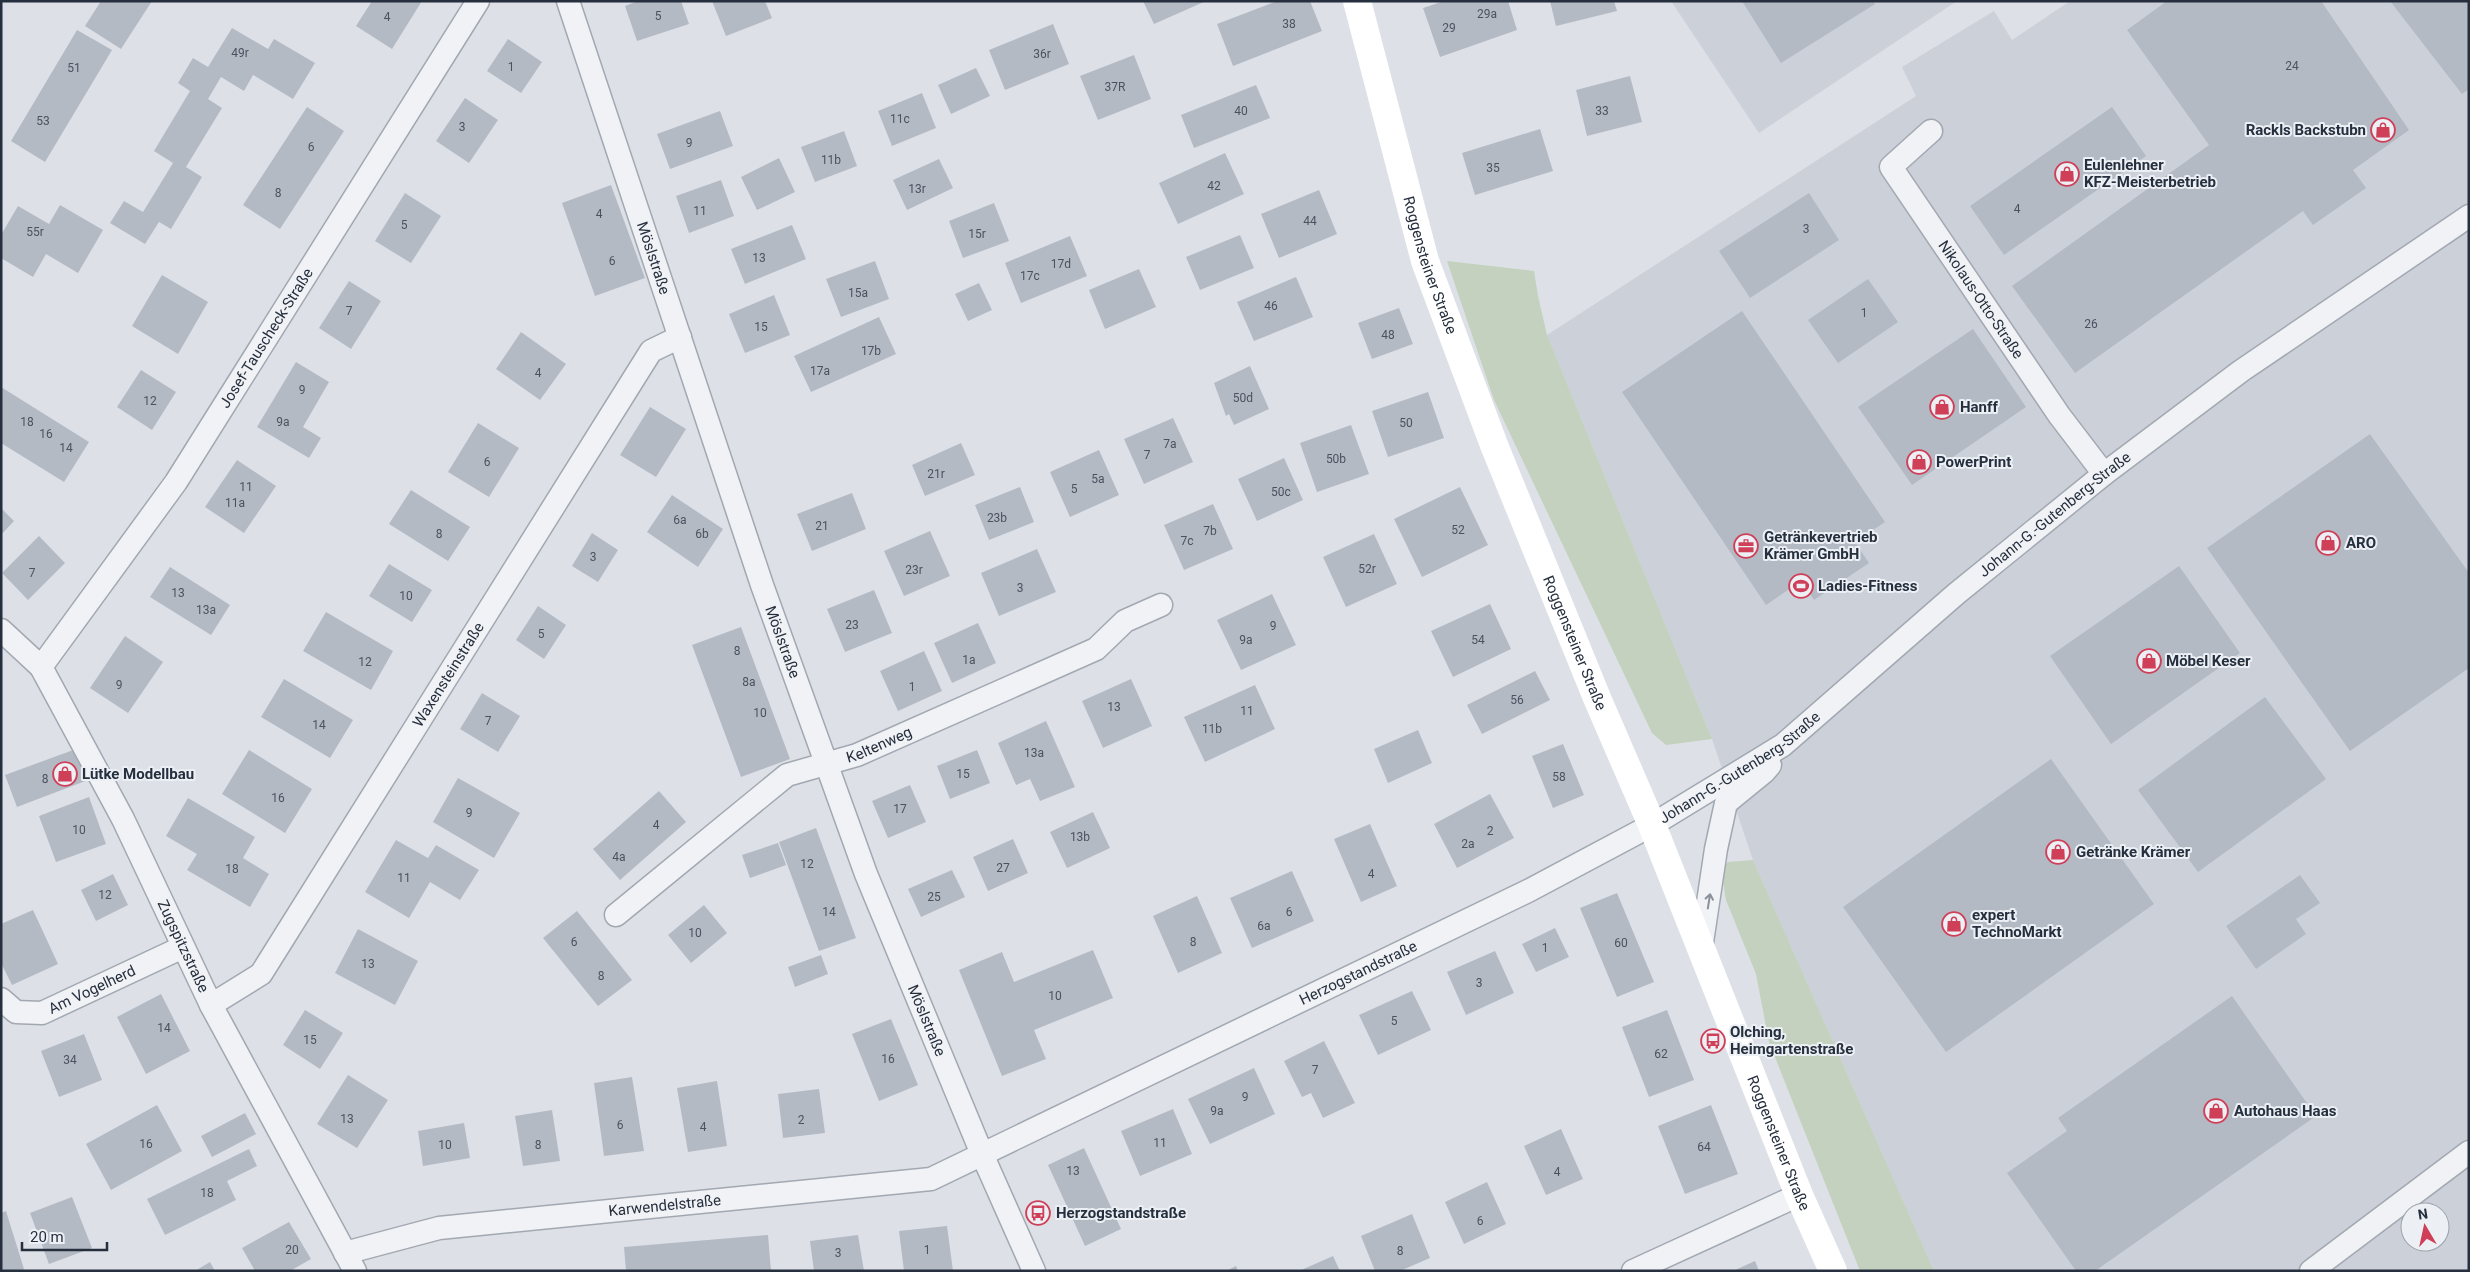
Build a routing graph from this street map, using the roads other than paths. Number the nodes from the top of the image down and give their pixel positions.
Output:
1 (478, 1) edge
2 (568, 1) edge
3 (1356, 1) edge
4 (1931, 131) dead end
5 (2469, 216) edge
6 (680, 338) junction
7 (2104, 474) junction
8 (1161, 605) dead end
9 (1, 630) edge
10 (41, 667) junction
11 (1783, 745) junction
12 (826, 764) junction
13 (1652, 825) junction
14 (616, 915) dead end
15 (183, 947) junction
16 (1701, 949) junction
17 (1, 999) edge
18 (212, 1005) junction
19 (2469, 1152) edge
20 (982, 1154) junction
21 (1799, 1195) junction
22 (350, 1262) edge
23 (1034, 1271) edge
24 (1633, 1271) edge
25 (1833, 1271) edge
26 (2310, 1271) edge

1 - 10 street, Josef-Tauscheck-Straße
2 - 6 street, Möslstraße
3 - 13 main road, Roggensteiner Straße
4 - 7 street, Nikolaus-Otto-Straße
5 - 7 street, Johann-G.-Gutenberg-Straße
6 - 12 street, Möslstraße
6 - 18 street, Waxensteinstraße
7 - 11 street, Johann-G.-Gutenberg-Straße
8 - 12 street, Keltenweg
9 - 10 street, Zugspitzstraße
10 - 15 street, Zugspitzstraße
11 - 13 street, Johann-G.-Gutenberg-Straße
16 -> 11 street
12 - 14 street, Keltenweg
12 - 20 street, Möslstraße
13 - 16 main road, Roggensteiner Straße
13 - 20 street, Herzogstandstraße
15 - 17 street, Am Vogelherd
15 - 18 street, Zugspitzstraße
16 - 21 main road, Roggensteiner Straße
18 - 22 street, Zugspitzstraße
19 - 26 street
20 - 22 street, Karwendelstraße
20 - 23 street, Möslstraße
21 - 24 street
21 - 25 main road, Roggensteiner Straße

